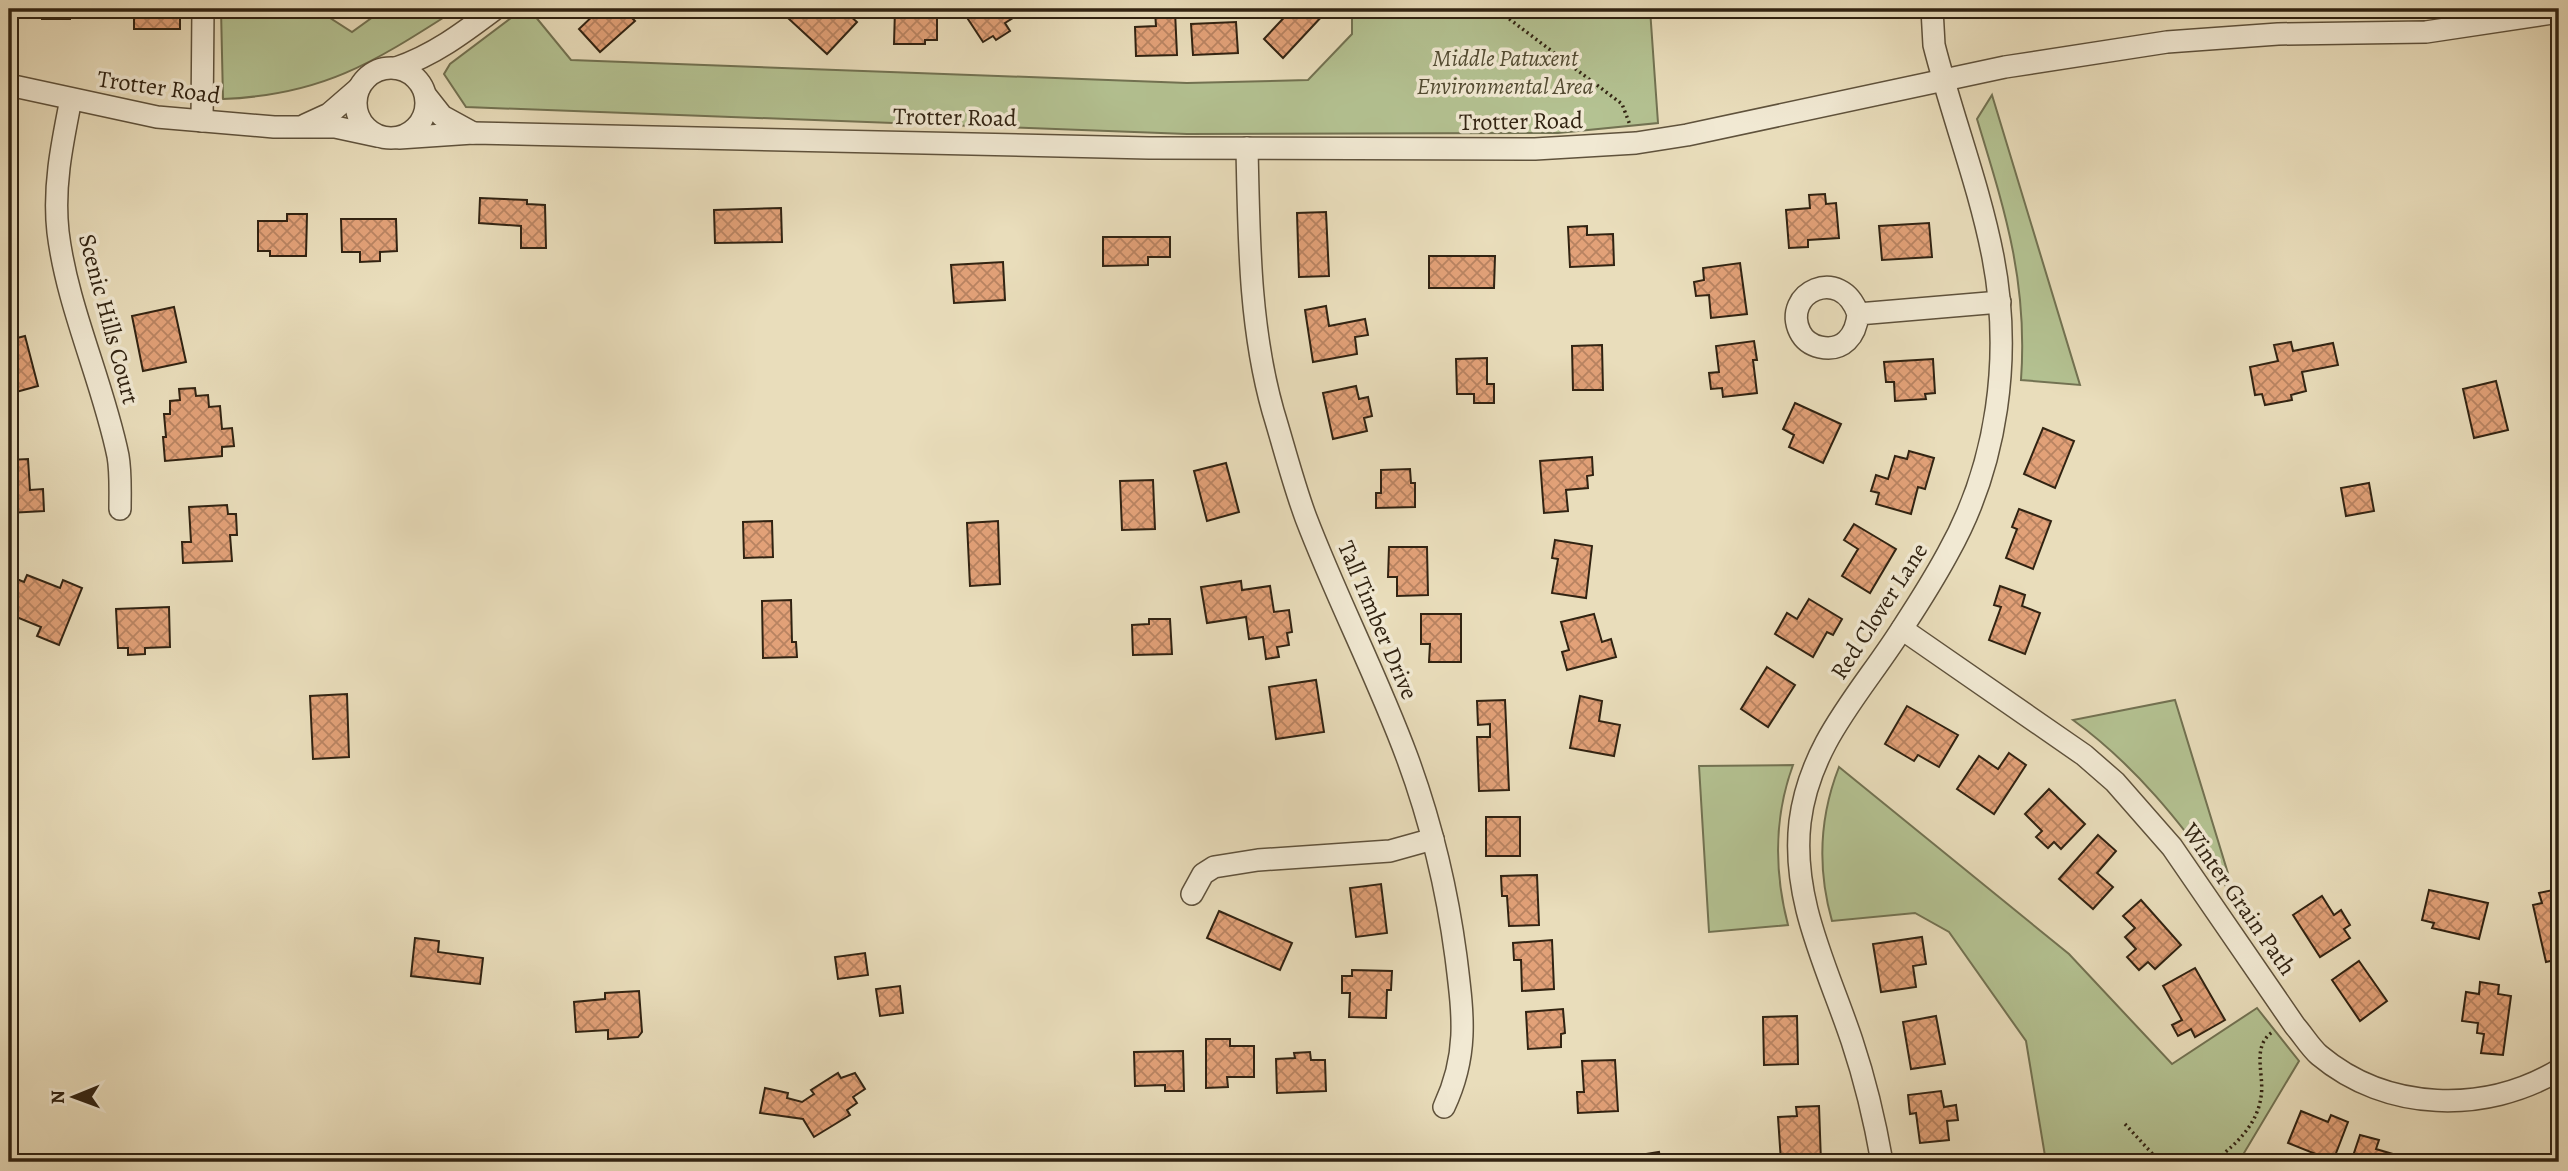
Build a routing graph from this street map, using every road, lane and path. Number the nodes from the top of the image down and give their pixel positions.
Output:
1 (203, 9) edge
2 (495, 9) edge
3 (1931, 9) edge
4 (2559, 12) edge
5 (452, 41) junction
6 (396, 68) junction
7 (1943, 79) junction
8 (9, 85) edge
9 (359, 88) junction
10 (426, 94) junction
11 (71, 99) junction
12 (202, 121) junction
13 (303, 126) junction
14 (472, 133) junction
15 (377, 136) junction
16 (399, 138) junction
17 (1247, 148) junction
18 (2000, 302) junction
19 (1858, 314) dead end
20 (120, 509) dead end
21 (1902, 628) junction
22 (1433, 839) junction
23 (1192, 894) dead end
24 (2291, 1020) junction
25 (2559, 1070) edge
26 (1444, 1107) dead end
27 (2125, 1124) dead end
28 (1882, 1162) edge
29 (2160, 1162) edge
30 (2213, 1162) edge

1 - 12 street
2 - 5 street
3 - 7 street, Red Clover Lane
4 - 7 street, Trotter Road
5 - 6 street
5 - 10 street
6 - 9 street
6 - 10 street
7 - 17 street, Trotter Road
7 - 18 street, Red Clover Lane
8 - 11 street, Trotter Road
9 - 13 street, Trotter Road
9 - 15 street
10 - 14 street, Trotter Road
10 - 16 street
11 - 12 street, Trotter Road
11 - 20 street, Scenic Hills Court
12 - 13 street, Trotter Road
13 - 15 street, Trotter Road
14 - 16 street, Trotter Road
14 - 17 street, Trotter Road
15 - 16 street
17 - 22 street, Tall Timber Drive
18 - 19 street
18 - 21 street, Red Clover Lane
21 - 24 street, Winter Grain Path
21 - 28 street, Red Clover Lane
22 - 23 street
22 - 26 street, Tall Timber Drive
24 - 25 street, Winter Grain Path
24 - 30 path
27 - 29 path

